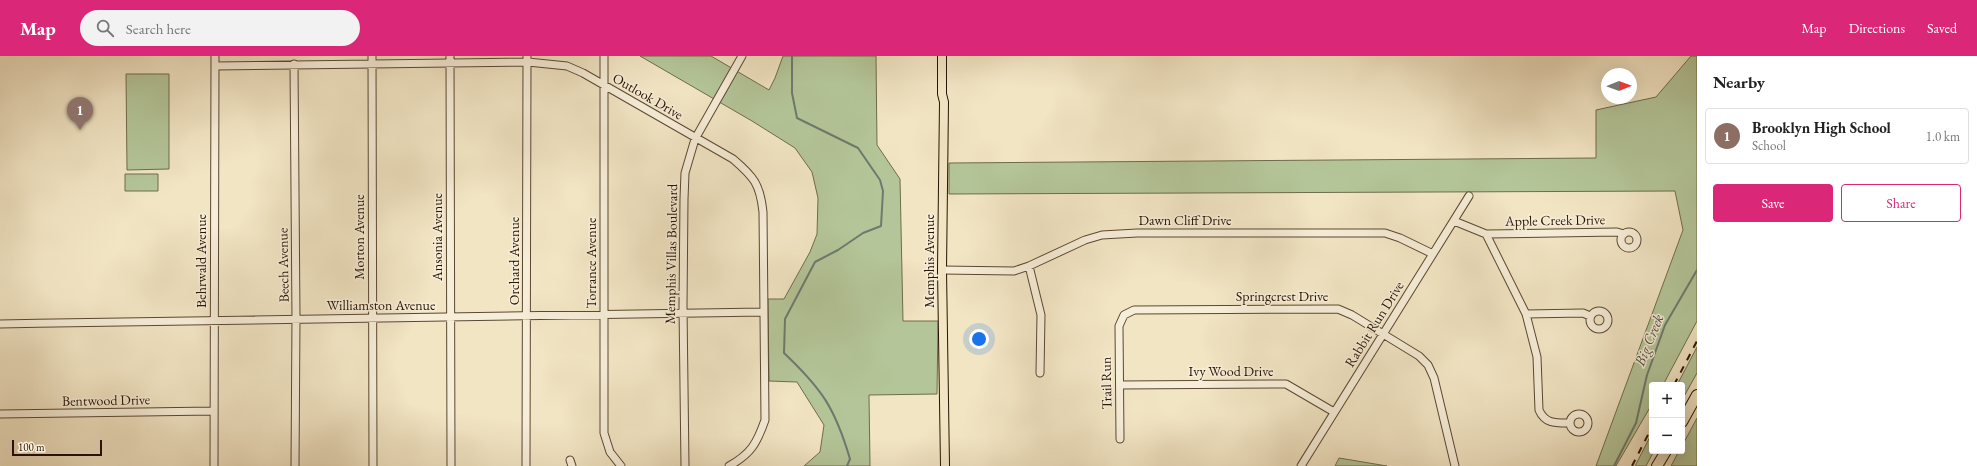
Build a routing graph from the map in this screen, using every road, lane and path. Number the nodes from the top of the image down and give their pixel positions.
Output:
1 (215, 56) edge
2 (604, 56) edge
3 (742, 56) edge
4 (942, 56) edge
5 (527, 59) edge
6 (372, 60) edge
7 (450, 60) edge
8 (294, 64) junction
9 (215, 66) junction
10 (604, 85) junction
11 (695, 139) junction
12 (1469, 196) dead end
13 (1454, 221) junction
14 (1486, 234) junction
15 (1624, 234) dead end
16 (1432, 254) junction
17 (1029, 266) junction
18 (942, 270) junction
19 (763, 312) junction
20 (683, 314) junction
21 (1526, 314) junction
22 (604, 315) junction
23 (1590, 316) dead end
24 (527, 317) junction
25 (296, 318) junction
26 (373, 318) junction
27 (450, 318) junction
28 (214, 319) junction
29 (0, 324) edge
30 (1119, 326) joint
31 (1383, 335) junction
32 (1040, 373) dead end
33 (1120, 385) junction
34 (1697, 395) edge
35 (213, 411) junction
36 (1334, 412) junction
37 (0, 414) edge
38 (1685, 418) edge
39 (1570, 423) dead end
40 (1120, 439) dead end
41 (1664, 454) edge
42 (1669, 454) edge
43 (214, 466) edge
44 (295, 466) edge
45 (373, 466) edge
46 (451, 466) edge
47 (526, 466) edge
48 (621, 466) edge
49 (685, 466) edge
50 (729, 466) edge
51 (945, 466) edge
52 (1301, 466) edge
53 (1455, 466) edge
54 (1657, 466) edge
55 (1664, 466) edge

1 - 9 street, Behrwald Avenue
2 - 10 street, Torrance Avenue
3 - 11 street, Memphis Villas Boulevard
4 - 18 main road, Memphis Avenue
5 - 7 street, Outlook Drive
5 - 10 street, Outlook Drive
5 - 24 street, Orchard Avenue
6 - 7 street, Outlook Drive
6 - 8 street, Outlook Drive
6 - 26 street, Morton Avenue
7 - 27 street, Ansonia Avenue
8 - 9 street, Outlook Drive
8 - 25 street, Beech Avenue
9 - 28 street, Behrwald Avenue
10 - 11 street, Outlook Drive
10 - 22 street, Torrance Avenue
11 - 19 street, Outlook Drive
11 - 20 street, Memphis Villas Boulevard
12 - 13 street, Rabbit Run Drive
13 - 14 street
13 - 16 street, Rabbit Run Drive
14 - 15 street, Apple Creek Drive
14 - 21 street
16 - 17 street, Dawn Cliff Drive
16 - 31 street, Rabbit Run Drive
17 - 18 street, Dawn Cliff Drive
17 - 32 street
18 - 51 main road, Memphis Avenue
19 - 20 street, Williamston Avenue
19 - 50 street, Outlook Drive
20 - 22 street, Williamston Avenue
20 - 49 street, Memphis Villas Boulevard
21 - 23 street
21 - 39 street
22 - 24 street, Williamston Avenue
22 - 48 street, Torrance Avenue
24 - 27 street, Williamston Avenue
24 - 47 street, Orchard Avenue
25 - 26 street, Williamston Avenue
25 - 28 street, Williamston Avenue
25 - 44 street, Beech Avenue
26 - 27 street, Williamston Avenue
26 - 45 street, Morton Avenue
27 - 46 street, Ansonia Avenue
28 - 29 street, Williamston Avenue
28 - 35 street, Behrwald Avenue
30 - 31 street, Springcrest Drive
30 - 33 street, Trail Run
31 - 36 street, Rabbit Run Drive
31 - 53 street, Springcrest Drive
33 - 36 street, Ivy Wood Drive
33 - 40 street, Trail Run
34 - 38 highway
35 - 37 street, Bentwood Drive
35 - 43 street, Behrwald Avenue
36 - 52 street, Rabbit Run Drive
41 - 54 highway
42 - 55 highway

